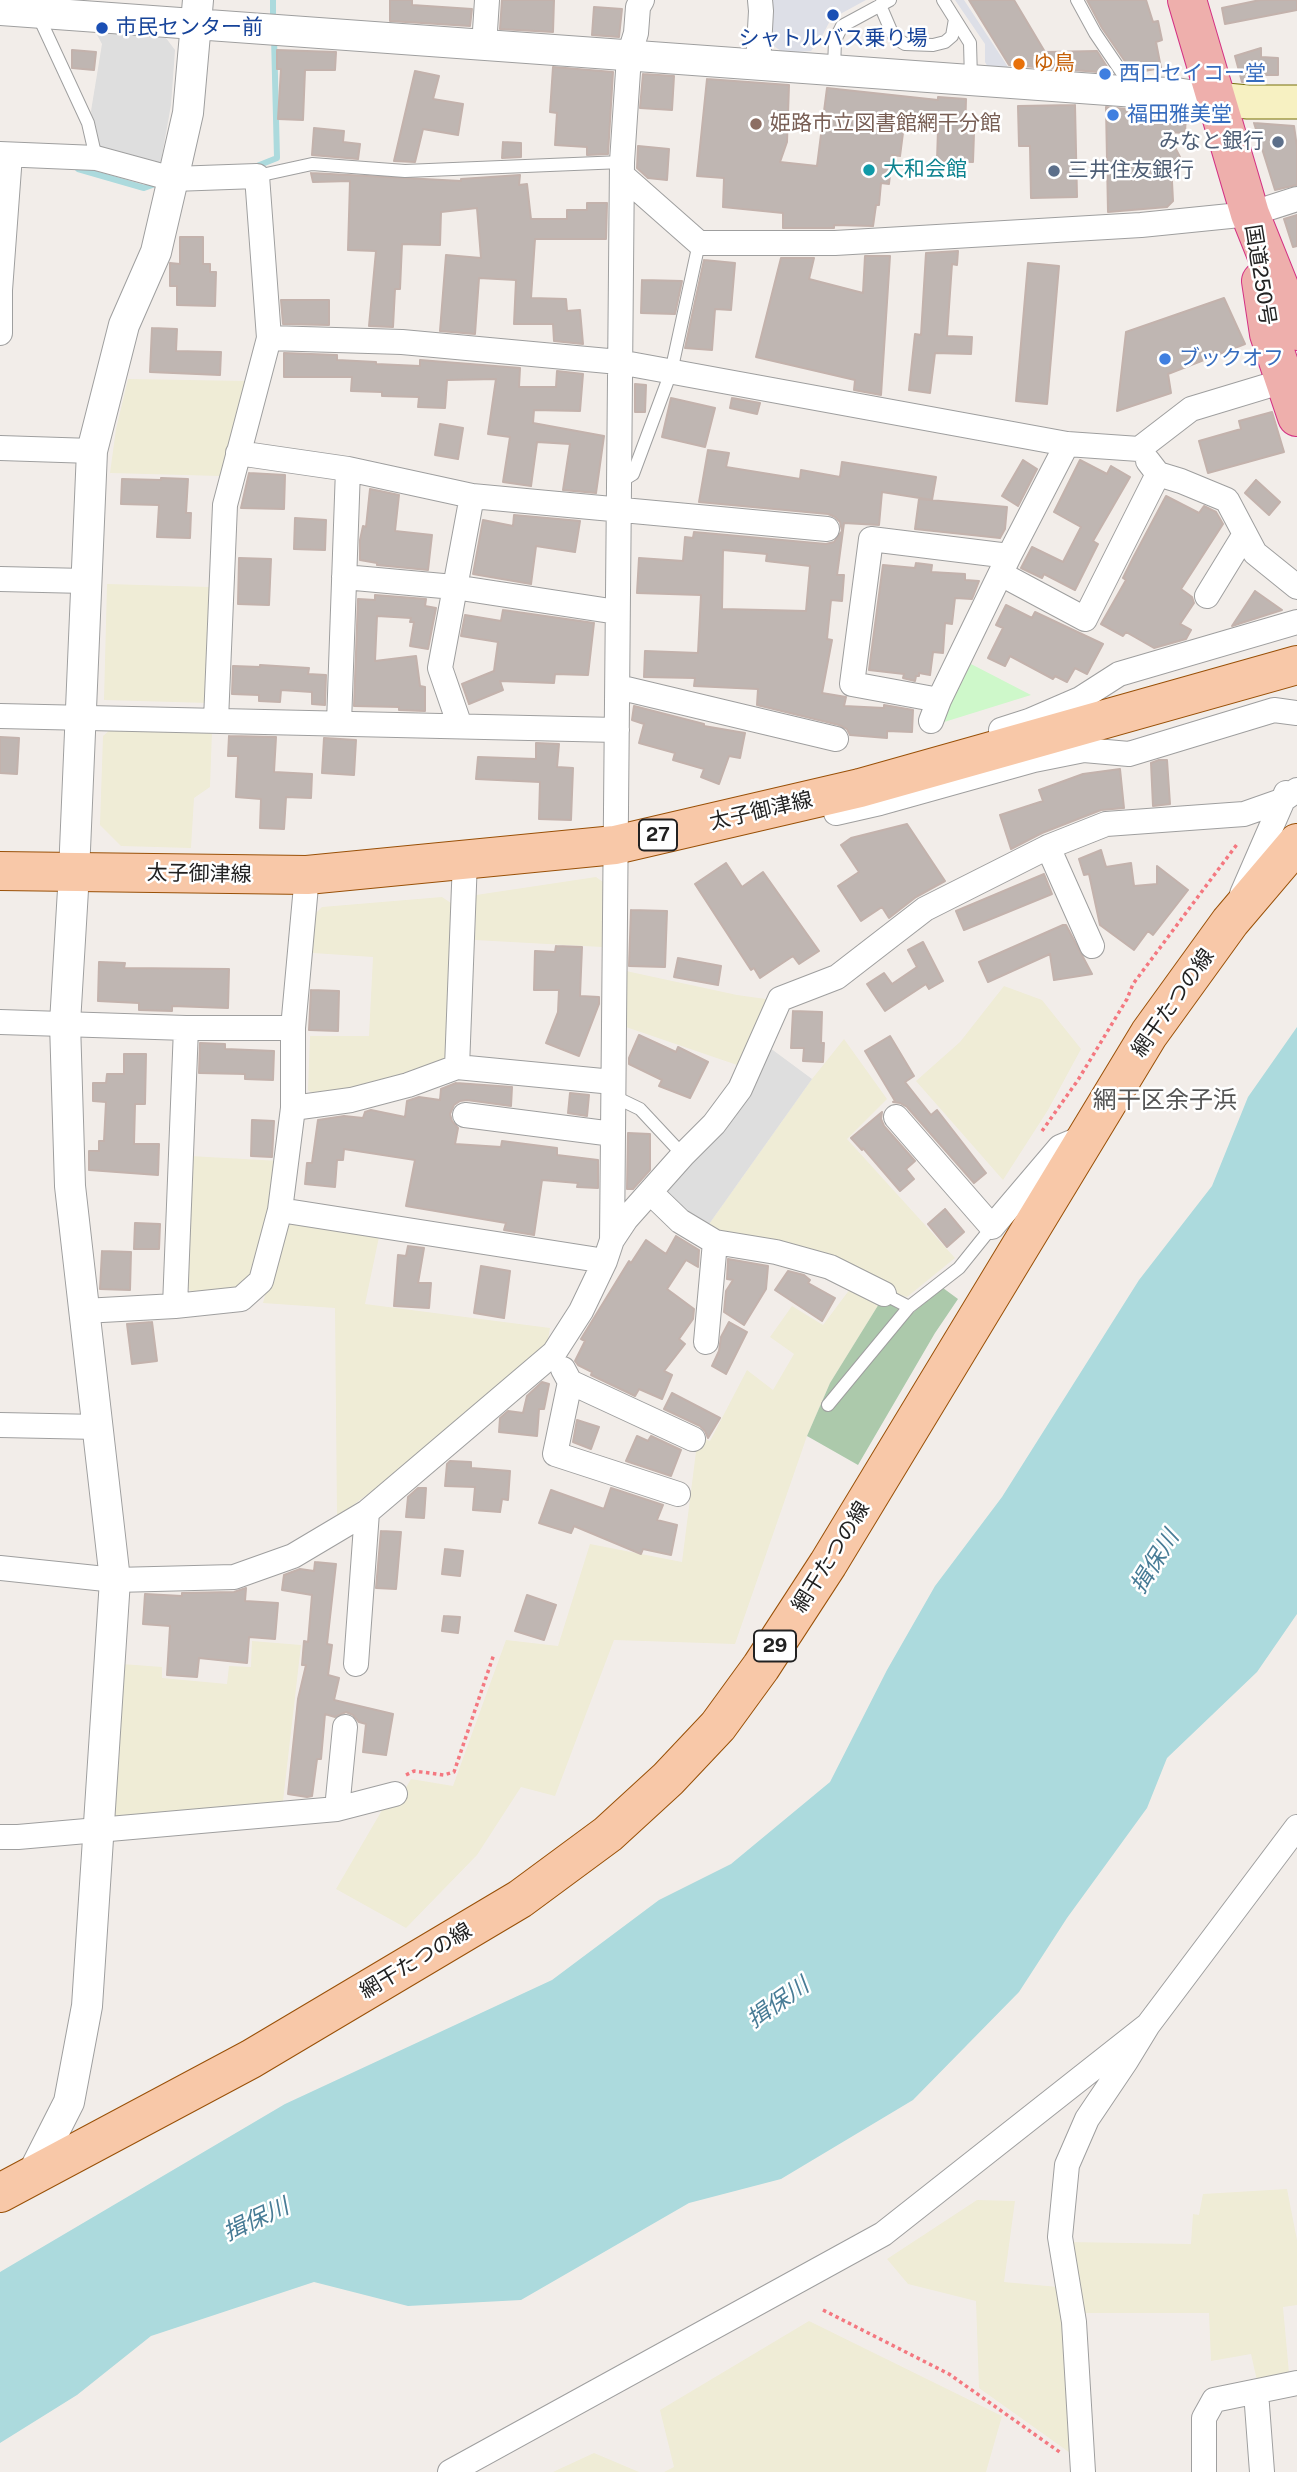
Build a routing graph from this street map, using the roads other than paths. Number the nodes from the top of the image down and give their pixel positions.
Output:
1 (486, 0) edge
2 (642, 0) edge
3 (760, 0) edge
4 (943, 0) edge
5 (1077, 0) edge
6 (1187, 0) edge
7 (885, 3) edge
8 (0, 10) edge
9 (197, 12) edge
10 (37, 13) junction
11 (955, 19) junction
12 (484, 46) junction
13 (629, 56) junction
14 (758, 65) junction
15 (834, 69) junction
16 (971, 79) junction
17 (1136, 92) junction
18 (1215, 99) junction
19 (1297, 102) edge
20 (96, 158) junction
21 (6, 162) edge
22 (622, 169) junction
23 (257, 176) junction
24 (173, 179) junction
25 (1297, 199) edge
26 (1250, 214) junction
27 (699, 243) junction
28 (0, 290) edge
29 (1297, 331) edge
30 (0, 333) edge
31 (269, 338) junction
32 (619, 362) junction
33 (671, 372) junction
34 (1291, 379) edge
35 (1297, 417) edge
36 (1067, 444) junction
37 (0, 448) edge
38 (1139, 449) junction
39 (92, 452) junction
40 (239, 453) junction
41 (348, 469) junction
42 (1157, 474) junction
43 (618, 484) junction
44 (472, 496) junction
45 (618, 511) junction
46 (827, 529) dead end
47 (1245, 534) junction
48 (1005, 565) junction
49 (344, 577) junction
50 (0, 579) edge
51 (85, 581) junction
52 (454, 587) junction
53 (1297, 587) edge
54 (1207, 596) dead end
55 (617, 611) junction
56 (1297, 622) edge
57 (1297, 665) edge
58 (618, 687) junction
59 (1297, 713) edge
60 (0, 716) edge
61 (80, 717) junction
62 (216, 720) junction
63 (339, 723) junction
64 (460, 726) junction
65 (617, 730) junction
66 (836, 739) dead end
67 (1297, 774) edge
68 (1289, 795) edge
69 (724, 820) junction
70 (1297, 842) edge
71 (615, 845) junction
72 (1048, 847) junction
73 (465, 860) junction
74 (0, 871) edge
75 (75, 873) junction
76 (307, 875) junction
77 (1230, 922) junction
78 (1092, 946) dead end
79 (0, 1022) edge
80 (65, 1023) junction
81 (186, 1028) junction
82 (293, 1028) junction
83 (457, 1067) junction
84 (613, 1089) junction
85 (293, 1108) junction
86 (465, 1115) dead end
87 (896, 1117) dead end
88 (612, 1134) junction
89 (1087, 1135) junction
90 (683, 1155) junction
91 (651, 1193) junction
92 (280, 1210) junction
93 (992, 1227) junction
94 (715, 1242) junction
95 (608, 1250) junction
96 (884, 1294) joint
97 (176, 1306) junction
98 (909, 1307) junction
99 (84, 1311) junction
100 (706, 1342) dead end
101 (554, 1353) junction
102 (570, 1382) junction
103 (828, 1405) dead end
104 (0, 1425) edge
105 (99, 1427) junction
106 (693, 1439) dead end
107 (678, 1494) dead end
108 (367, 1513) junction
109 (0, 1568) edge
110 (116, 1580) junction
111 (355, 1664) dead end
112 (345, 1727) dead end
113 (394, 1794) road end
114 (337, 1809) junction
115 (1297, 1827) edge
116 (98, 1830) junction
117 (0, 1837) edge
118 (1148, 2025) junction
119 (16, 2184) edge
120 (1297, 2384) edge
121 (1256, 2392) junction
122 (1076, 2467) edge
123 (450, 2472) edge
124 (1204, 2472) edge
125 (1262, 2472) edge

1 - 12 street
2 - 13 street
3 - 14 street
4 - 11 lane
5 - 17 lane
6 - 18 highway, 国道250号
7 - 11 lane
7 - 15 lane
8 - 10 street
9 - 10 street
9 - 12 street
9 - 24 street
10 - 20 lane
11 - 16 lane
12 - 13 street
13 - 14 street
13 - 22 street
14 - 15 street
15 - 16 street
16 - 17 street
17 - 18 street
18 - 19 main road
18 - 26 highway, 国道250号
20 - 21 street
20 - 24 street
21 - 28 street
22 - 23 lane
22 - 27 street
22 - 32 street
23 - 24 street
23 - 31 street
24 - 39 street
25 - 26 street
26 - 27 street
26 - 29 highway, 国道250号
26 - 34 highway, 国道250号
27 - 33 lane
28 - 30 street
31 - 32 street
31 - 40 street
32 - 33 street
32 - 43 street
33 - 36 street
33 - 43 lane
34 - 35 highway, 国道250号
34 - 38 street
36 - 38 street
36 - 48 street
37 - 39 street
38 - 42 street
39 - 51 street
40 - 41 street
40 - 62 street
41 - 44 street
41 - 49 street
42 - 47 street
42 - 48 street
43 - 45 street
44 - 45 street
44 - 52 street
45 - 46 street
45 - 55 street
47 - 53 street
47 - 54 street
48 - 48 street
49 - 52 street
49 - 63 street
50 - 51 street
51 - 61 street
52 - 55 street
52 - 64 street
55 - 58 street
56 - 69 street
57 - 69 main road, 太子御津線 / 27
58 - 65 street
58 - 66 street
59 - 69 street
60 - 61 street
61 - 62 street
61 - 75 street
62 - 63 street
63 - 64 street
64 - 65 street
65 - 71 street
67 - 68 street
68 - 72 street
68 - 77 street
69 - 71 main road, 太子御津線 / 27
70 - 77 main road, 網干たつの線 / 29
71 - 73 main road, 太子御津線 / 27
71 - 84 street
72 - 78 street
72 - 90 street
73 - 76 main road, 太子御津線 / 27
73 - 83 street
74 - 75 main road, 太子御津線 / 27
75 - 76 main road, 太子御津線 / 27
75 - 80 street
76 - 82 street
77 - 89 main road, 網干たつの線 / 29
79 - 80 street
80 - 81 street
80 - 99 street
81 - 82 street
81 - 97 street
82 - 85 street
83 - 84 street
83 - 85 street
84 - 88 street
84 - 90 lane
85 - 92 street
86 - 88 street
87 - 93 street
88 - 95 street
89 - 93 street
89 - 119 main road, 網干たつの線 / 29
90 - 91 street
91 - 94 street
91 - 95 street
92 - 95 street
92 - 97 street
93 - 98 lane
94 - 96 street
94 - 100 street
95 - 101 street
96 - 98 lane
97 - 99 street
98 - 103 lane
99 - 105 street
101 - 102 street
101 - 108 street
102 - 106 street
102 - 107 street
104 - 105 street
105 - 110 street
108 - 110 street
108 - 111 street
109 - 110 street
110 - 116 street
112 - 114 street
113 - 114 street
114 - 116 street
115 - 118 street
116 - 117 street
116 - 119 street
118 - 122 street
118 - 123 street
120 - 121 street
121 - 124 street
121 - 125 street

